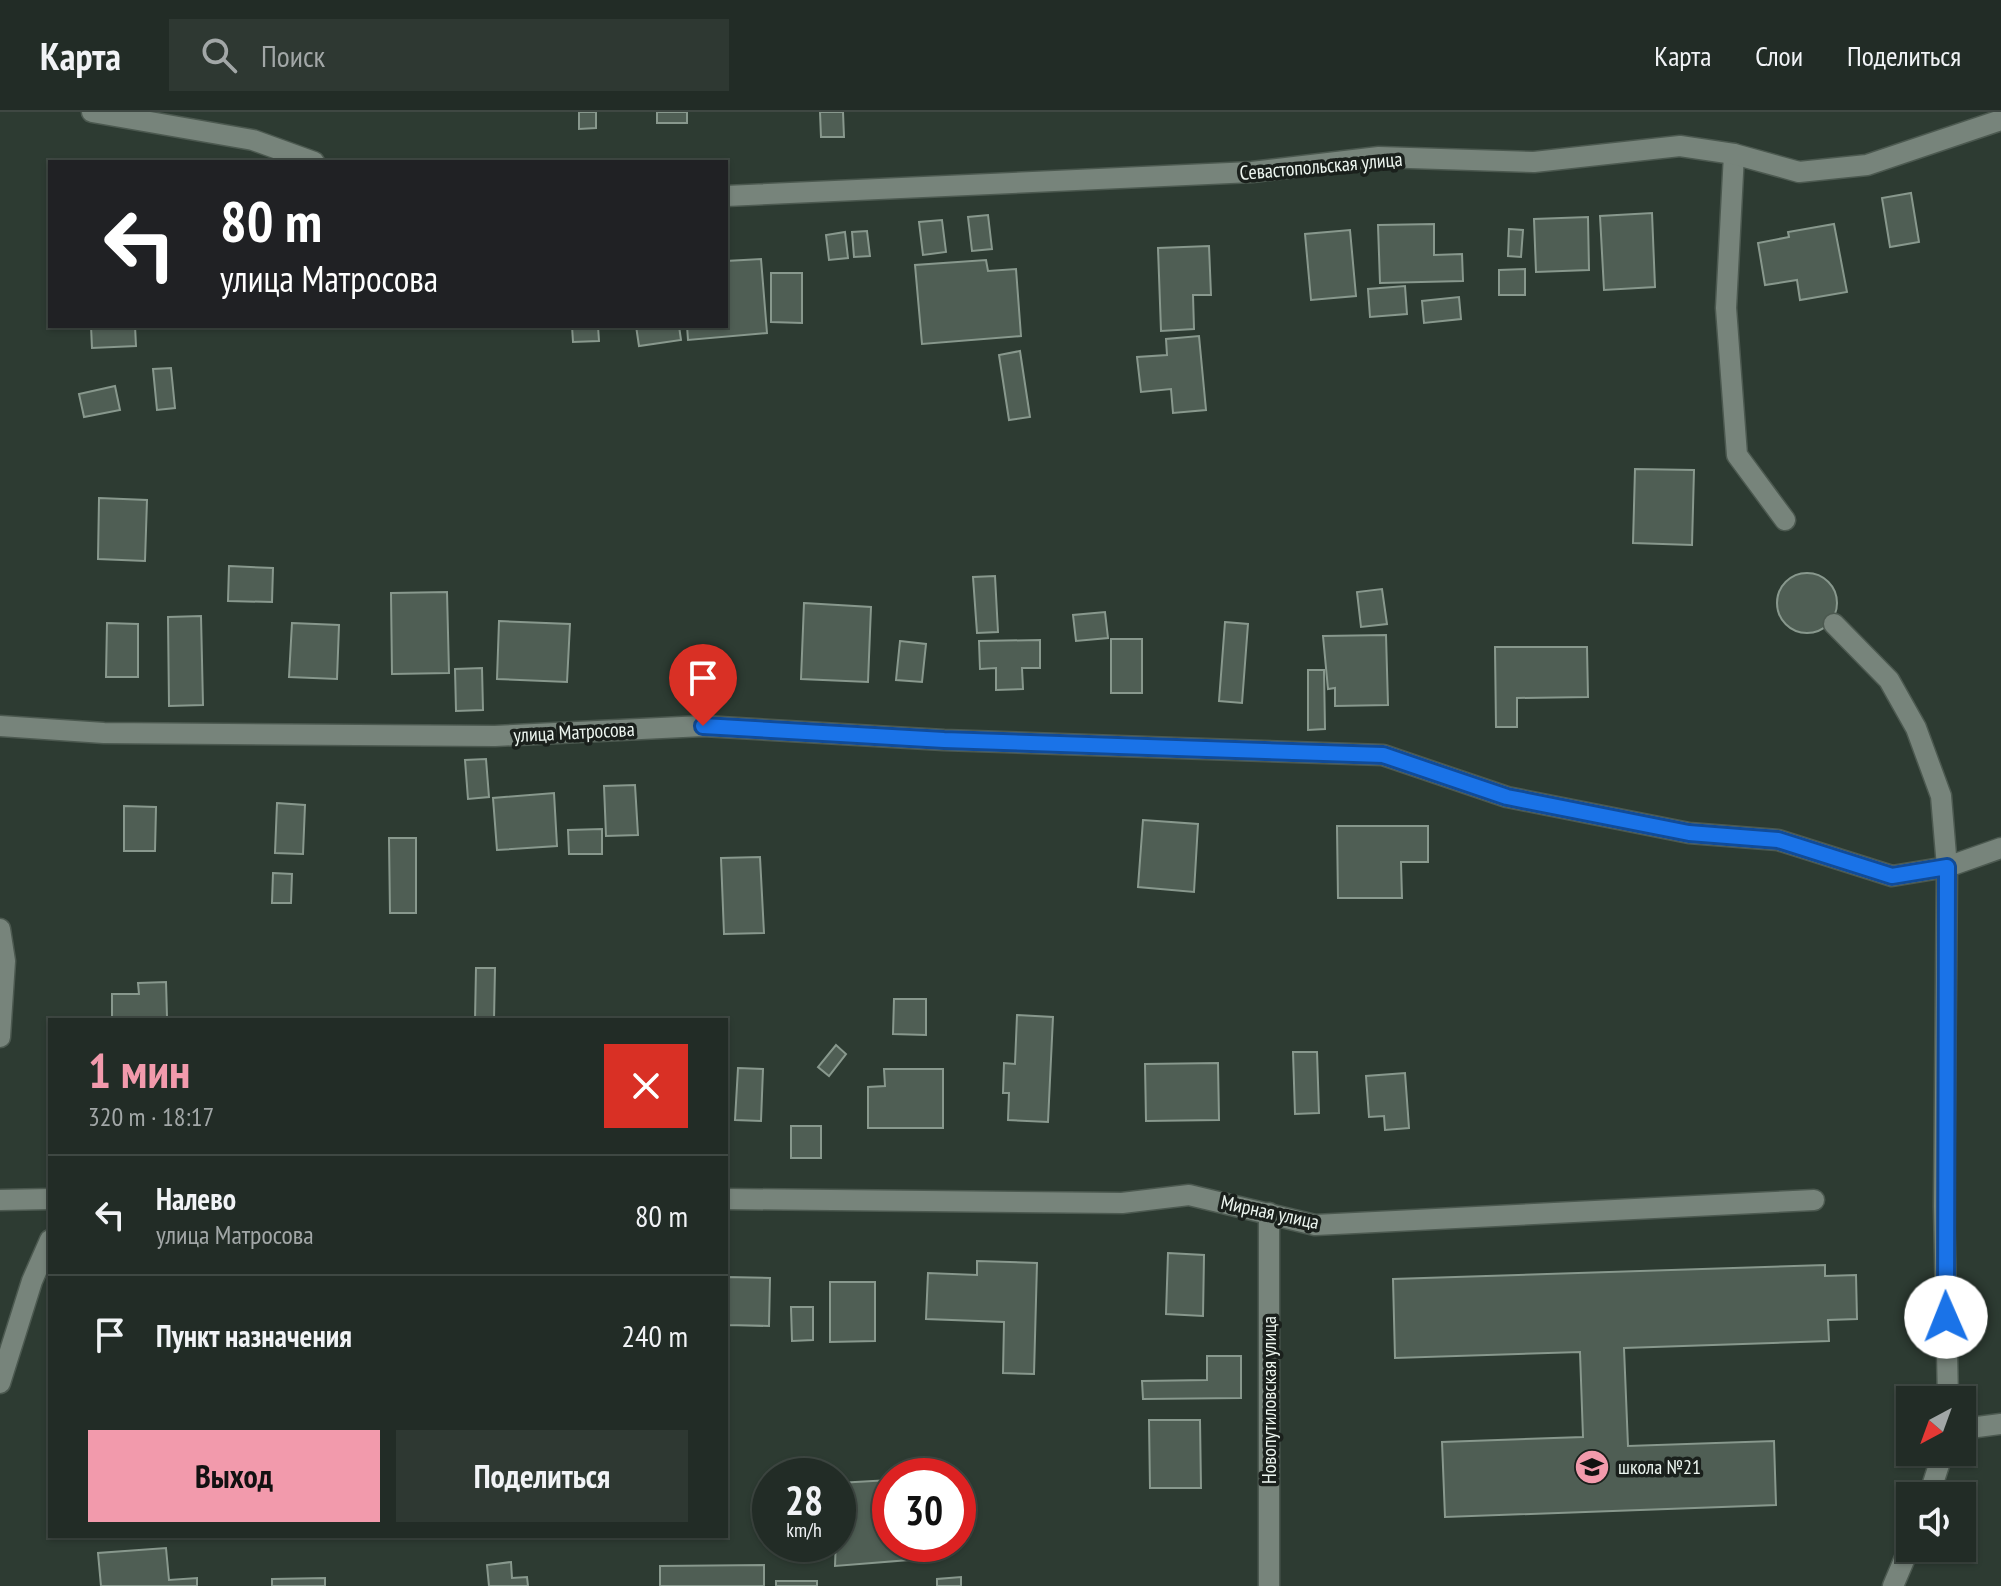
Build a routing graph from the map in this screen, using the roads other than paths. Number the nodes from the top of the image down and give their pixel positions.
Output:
1 (92, 112) edge
2 (2001, 120) edge
3 (1734, 154) junction
4 (308, 160) edge
5 (728, 196) edge
6 (1785, 520) dead end
7 (1834, 624) dead end
8 (0, 726) edge
9 (2001, 848) edge
10 (1947, 867) junction
11 (0, 929) edge
12 (0, 1037) edge
13 (48, 1199) edge
14 (728, 1199) edge
15 (0, 1200) edge
16 (1814, 1200) dead end
17 (1269, 1213) junction
18 (48, 1245) edge
19 (0, 1383) edge
20 (1948, 1386) edge
21 (2001, 1424) edge
22 (1976, 1427) edge
23 (1903, 1562) edge
24 (1269, 1586) edge
25 (1893, 1586) edge

1 - 4 street
2 - 3 street, Севастопольская улица
3 - 5 street, Севастопольская улица
3 - 6 street
7 - 10 street
8 - 10 street, улица Матросова
9 - 10 street, улица Матросова
10 - 20 street
11 - 12 street
13 - 15 street
14 - 17 street, Мирная улица
16 - 17 street, Мирная улица
17 - 24 street, Новопутиловская улица
18 - 19 street
21 - 22 street
23 - 25 street

